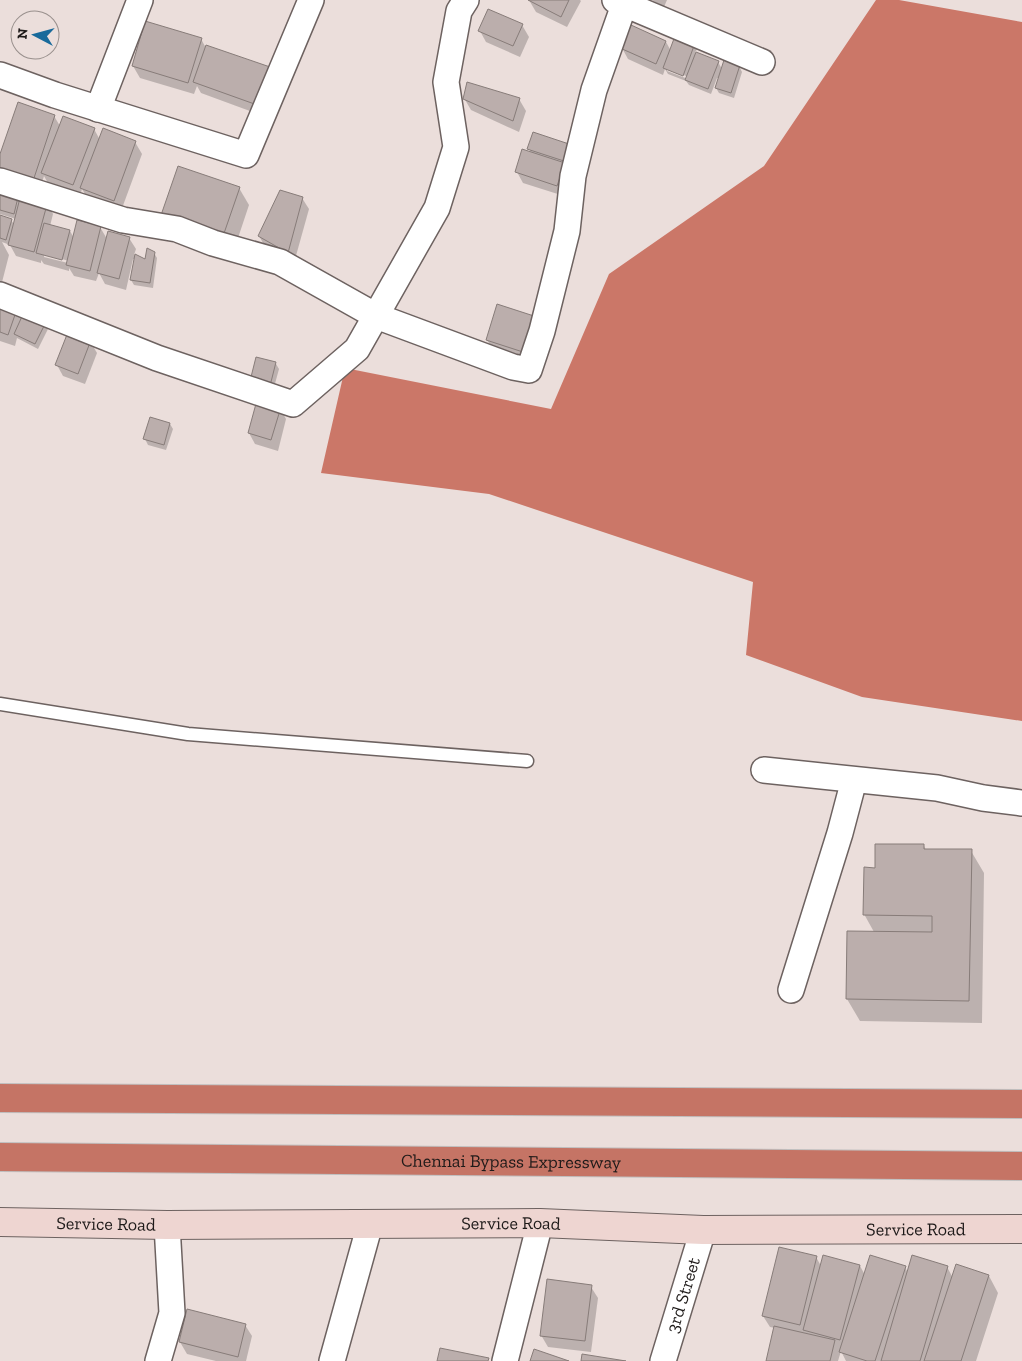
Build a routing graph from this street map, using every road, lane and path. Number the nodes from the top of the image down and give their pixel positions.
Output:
1 (140, 0) edge
2 (311, 0) edge
3 (466, 0) edge
4 (620, 2) edge
5 (762, 62) dead end
6 (0, 75) edge
7 (98, 109) junction
8 (0, 181) edge
9 (0, 295) edge
10 (376, 316) junction
11 (0, 704) edge
12 (527, 761) dead end
13 (764, 770) dead end
14 (854, 780) junction
15 (1022, 803) edge
16 (792, 990) dead end
17 (0, 1098) edge
18 (1022, 1104) edge
19 (0, 1157) edge
20 (1022, 1166) edge
21 (0, 1222) edge
22 (540, 1223) junction
23 (370, 1224) junction
24 (167, 1225) junction
25 (1022, 1229) edge
26 (702, 1230) junction
27 (158, 1361) edge
28 (332, 1361) edge
29 (505, 1361) edge
30 (663, 1361) edge

1 - 7 street
2 - 7 street
3 - 10 street
4 - 5 street
4 - 10 street
6 - 7 street
8 - 10 street
9 - 10 street
11 - 12 lane
13 - 14 street
14 - 15 street
14 - 16 street
17 - 18 highway
19 - 20 highway, Chennai Bypass Expressway
21 - 24 street, Service Road
22 - 23 street, Service Road
22 - 26 street, Service Road
22 - 29 street
23 - 24 street, Service Road
23 - 28 street
24 - 27 street
25 - 26 street, Service Road
26 - 30 street, 3rd Street

